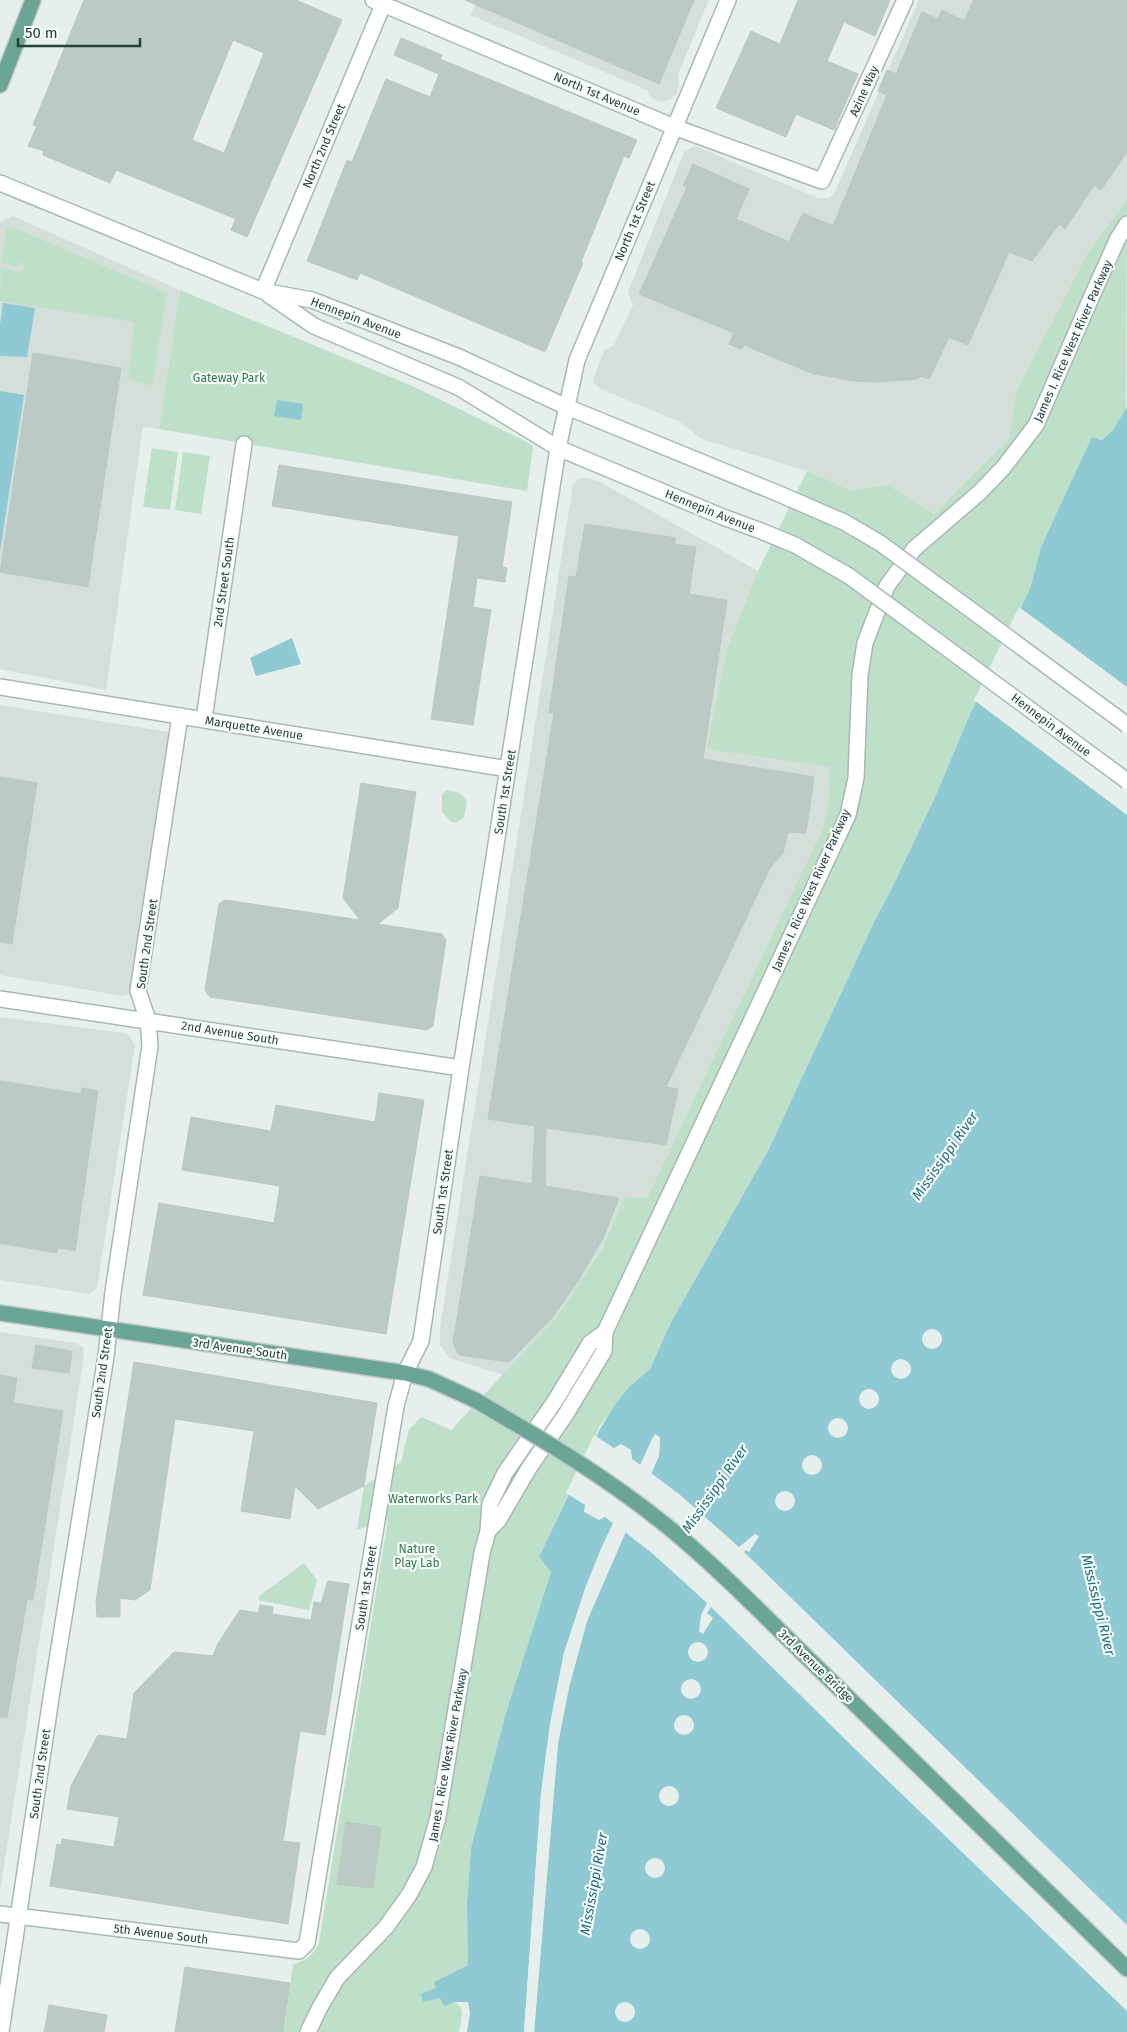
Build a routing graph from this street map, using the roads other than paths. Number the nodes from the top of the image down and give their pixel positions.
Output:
1 (33, 0) edge
2 (728, 0) edge
3 (905, 0) edge
4 (381, 1) edge
5 (0, 85) edge
6 (674, 127) junction
7 (822, 181) joint
8 (0, 183) edge
9 (1127, 224) edge
10 (263, 291) junction
11 (567, 407) junction
12 (244, 444) dead end
13 (558, 448) junction
14 (0, 687) edge
15 (180, 716) junction
16 (204, 719) junction
17 (1127, 725) edge
18 (508, 769) junction
19 (1127, 781) edge
20 (0, 999) edge
21 (148, 1020) junction
22 (461, 1068) junction
23 (0, 1313) edge
24 (108, 1330) junction
25 (405, 1373) junction
26 (475, 1400) joint
27 (0, 1914) edge
28 (18, 1916) junction
29 (310, 1931) joint
30 (1127, 1969) edge
31 (1, 2032) edge
32 (308, 2032) edge

1 - 5 main road
2 - 6 street, North 1st Street
3 - 7 street, Azine Way
4 - 6 street, North 1st Avenue
4 - 10 street, North 2nd Street
6 - 7 street, North 1st Avenue
6 - 11 street, North 1st Street
8 - 10 street, Hennepin Avenue
9 - 32 street, James I. Rice West River Parkway
10 - 11 street, Hennepin Avenue
10 - 13 street, Hennepin Avenue
11 - 13 street, North 1st Street
11 - 17 street, Hennepin Avenue, bridge
12 - 16 street, 2nd Street South
13 - 18 street, South 1st Street
13 - 19 street, Hennepin Avenue, bridge
14 - 15 street, Marquette Avenue
15 - 16 street, Marquette Avenue
15 - 21 street, South 2nd Street
16 - 18 street, Marquette Avenue
18 - 22 street, South 1st Street
20 - 21 street, 2nd Avenue South
21 - 22 street, 2nd Avenue South
21 - 24 street, South 2nd Street
22 - 25 street, South 1st Street
23 - 24 main road, 3rd Avenue South
24 - 25 main road, 3rd Avenue South
24 - 28 street, South 2nd Street
25 - 26 main road, 3rd Avenue South
25 - 29 street, South 1st Street
26 - 30 main road, 3rd Avenue Bridge, bridge
27 - 28 street, 5th Avenue South
28 - 29 street, 5th Avenue South
28 - 31 street, South 2nd Street

